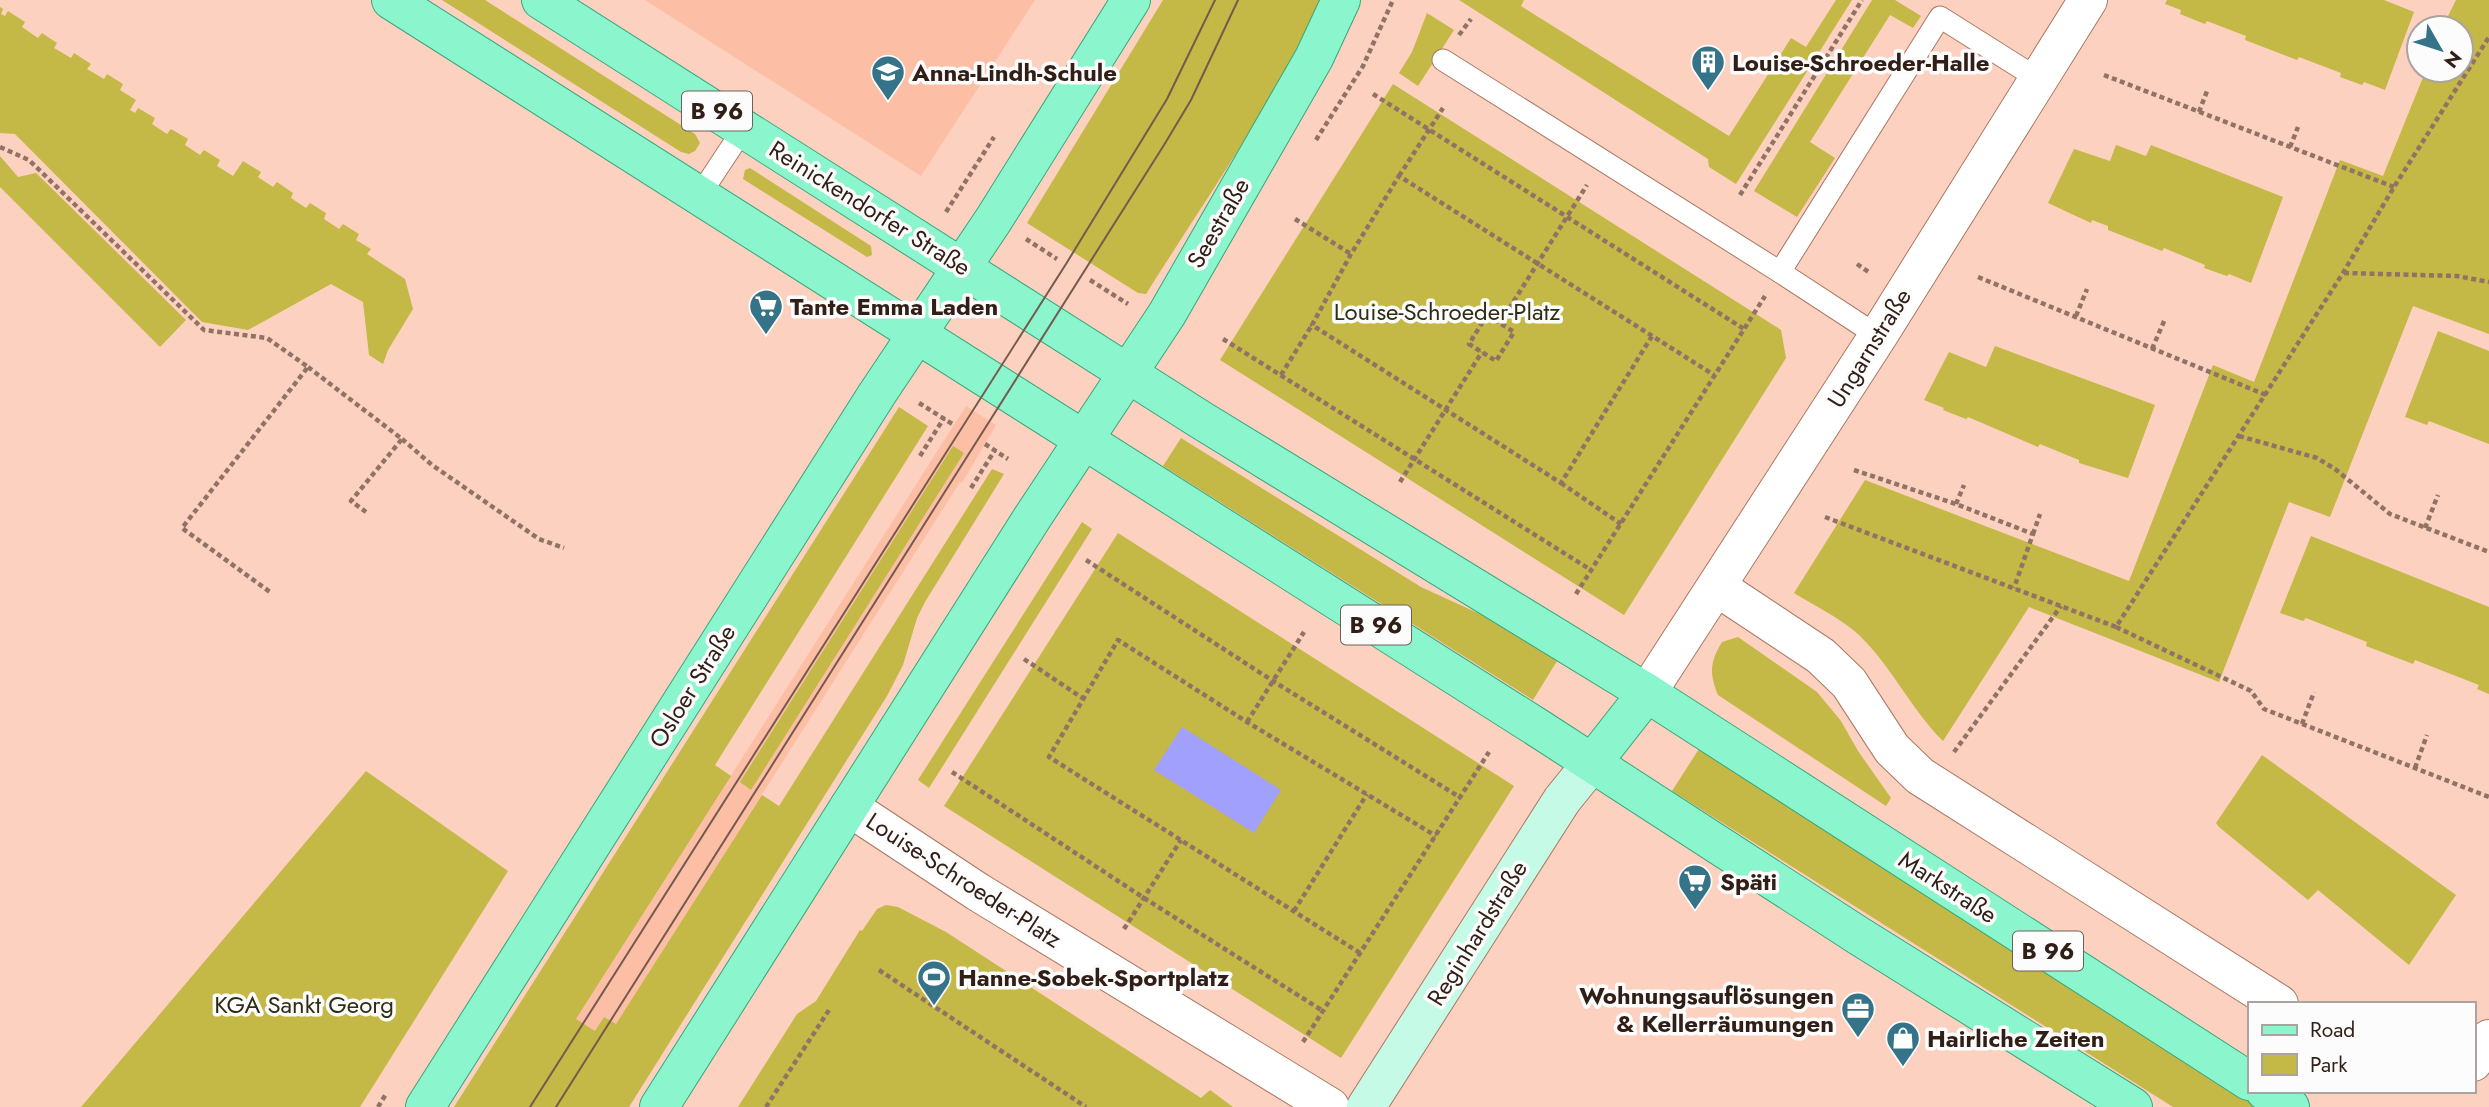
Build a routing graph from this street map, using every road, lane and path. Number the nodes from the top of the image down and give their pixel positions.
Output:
1 (391, 0) edge
2 (541, 0) edge
3 (1131, 0) edge
4 (1341, 0) edge
5 (1862, 0) edge
6 (2088, 0) edge
7 (2489, 37) edge
8 (1443, 60) dead end
9 (2104, 75) dead end
10 (2040, 80) junction
11 (2207, 91) dead end
12 (1373, 94) dead end
13 (1443, 108) dead end
14 (2199, 112) junction
15 (2298, 127) dead end
16 (744, 128) junction
17 (1429, 129) junction
18 (0, 146) edge
19 (2290, 147) junction
20 (1601, 160) junction
21 (1399, 176) junction
22 (2394, 187) junction
23 (1740, 195) dead end
24 (699, 196) junction
25 (1567, 217) junction
26 (1295, 219) dead end
27 (1022, 237) dead end
28 (1351, 254) junction
29 (1057, 259) dead end
30 (1538, 263) junction
31 (962, 267) junction
32 (1780, 272) junction
33 (2343, 274) junction
34 (1978, 277) dead end
35 (1090, 280) dead end
36 (2489, 282) edge
37 (2087, 289) dead end
38 (1135, 308) dead end
39 (2076, 316) junction
40 (2165, 319) dead end
41 (1500, 323) junction
42 (1312, 325) junction
43 (1744, 329) junction
44 (917, 334) junction
45 (1652, 336) junction
46 (1878, 336) junction
47 (1223, 339) dead end
48 (2152, 349) junction
49 (1482, 352) junction
50 (308, 367) junction
51 (1128, 373) junction
52 (1281, 375) junction
53 (1714, 375) junction
54 (2266, 395) junction
55 (916, 401) dead end
56 (1446, 409) junction
57 (944, 418) junction
58 (954, 425) dead end
59 (2239, 436) junction
60 (402, 439) junction
61 (1084, 440) junction
62 (985, 444) dead end
63 (995, 450) junction
64 (920, 456) dead end
65 (1008, 459) dead end
66 (1414, 459) junction
67 (1854, 470) dead end
68 (1400, 482) dead end
69 (1561, 483) junction
70 (1964, 485) dead end
71 (971, 488) dead end
72 (2438, 495) dead end
73 (1956, 504) junction
74 (366, 512) dead end
75 (2040, 514) dead end
76 (1825, 517) dead end
77 (1621, 524) junction
78 (2426, 528) junction
79 (2033, 534) junction
80 (564, 548) dead end
81 (2489, 552) edge
82 (1086, 560) dead end
83 (1591, 570) junction
84 (1717, 587) junction
85 (2014, 588) junction
86 (270, 592) dead end
87 (1576, 594) dead end
88 (2061, 606) junction
89 (2116, 626) junction
90 (1304, 632) dead end
91 (1024, 659) dead end
92 (1273, 681) junction
93 (2314, 692) dead end
94 (1647, 693) junction
95 (1084, 699) junction
96 (1247, 722) junction
97 (2302, 724) junction
98 (2427, 736) dead end
99 (1489, 752) dead end
100 (1592, 763) junction
101 (2415, 768) junction
102 (952, 772) dead end
103 (1931, 784) junction
104 (1367, 794) junction
105 (2489, 797) edge
106 (1461, 798) junction
107 (849, 807) junction
108 (1436, 836) junction
109 (1181, 840) junction
110 (1144, 898) junction
111 (1294, 911) junction
112 (1124, 929) dead end
113 (1360, 953) junction
114 (879, 970) dead end
115 (2276, 1002) edge
116 (829, 1010) dead end
117 (1323, 1011) junction
118 (1303, 1042) dead end
119 (2248, 1080) edge
120 (2268, 1093) edge
121 (425, 1107) edge
122 (659, 1107) edge
123 (766, 1107) edge
124 (1086, 1107) edge
125 (1330, 1107) edge
126 (1366, 1107) edge
127 (2133, 1107) edge
128 (2290, 1107) edge

1 - 24 main road, B 96
2 - 16 main road, Reinickendorfer Straße / B 96
3 - 31 main road
4 - 51 main road, Seestraße
5 - 23 path
6 - 10 street, Ungarnstraße
7 - 22 path
8 - 20 lane
9 - 14 path
10 - 32 lane
10 - 46 street, Ungarnstraße
11 - 14 path
12 - 17 path
13 - 17 path
14 - 19 path
15 - 19 path
16 - 24 lane
16 - 31 main road, Reinickendorfer Straße / B 96
17 - 21 path
17 - 25 path
18 - 50 path
19 - 22 path
20 - 25 path
20 - 32 lane
21 - 28 path
21 - 30 path
22 - 33 path
24 - 44 main road, B 96
25 - 30 path
25 - 43 path
26 - 28 path
27 - 29 path
28 - 42 path
30 - 41 path
30 - 45 path
31 - 44 main road, Osloer Straße
31 - 51 main road, Reinickendorfer Straße / B 96
32 - 43 path
32 - 46 lane
33 - 36 path
33 - 54 path
34 - 39 path
35 - 38 path
37 - 39 path
39 - 48 path
40 - 48 path
41 - 49 path
41 - 49 path
42 - 52 path
42 - 56 path
43 - 53 path
44 - 61 main road, B 96
44 - 121 main road, Osloer Straße
45 - 53 path
45 - 69 path
46 - 84 street, Ungarnstraße
47 - 52 path
48 - 54 path
49 - 56 path
50 - 60 path
50 - 86 path
51 - 61 main road, Seestraße
51 - 94 main road, B 96
52 - 66 path
53 - 77 path
54 - 59 path
55 - 57 path
56 - 66 path
56 - 69 path
57 - 58 path
57 - 64 path
59 - 78 path
59 - 89 path
60 - 74 path
60 - 80 path
61 - 100 main road, B 96
61 - 107 main road
62 - 63 path
63 - 65 path
63 - 71 path
66 - 68 path
66 - 83 path
67 - 73 path
69 - 77 path
70 - 73 path
72 - 78 path
73 - 79 path
75 - 79 path
76 - 85 path
77 - 83 path
78 - 81 path
79 - 85 path
82 - 92 path
83 - 87 path
84 - 94 street, Ungarnstraße
84 - 103 street
85 - 88 path
88 - 89 path
88 - 103 path
89 - 97 path
90 - 92 path
91 - 95 path
92 - 96 path
92 - 106 path
93 - 97 path
94 - 100 main road
94 - 119 main road, Markstraße / B 96
95 - 96 path
95 - 109 path
96 - 104 path
97 - 101 path
98 - 101 path
99 - 106 path
100 - 126 street, Reginhardstraße
100 - 127 main road, B 96
101 - 105 path
102 - 110 path
103 - 115 street
104 - 108 path
104 - 111 path
106 - 108 path
107 - 122 main road
107 - 125 street, Louise-Schroeder-Platz
108 - 113 path
109 - 110 path
109 - 111 path
110 - 112 path
110 - 117 path
111 - 113 path
113 - 117 path
114 - 124 path
116 - 123 path
117 - 118 path
120 - 128 main road

